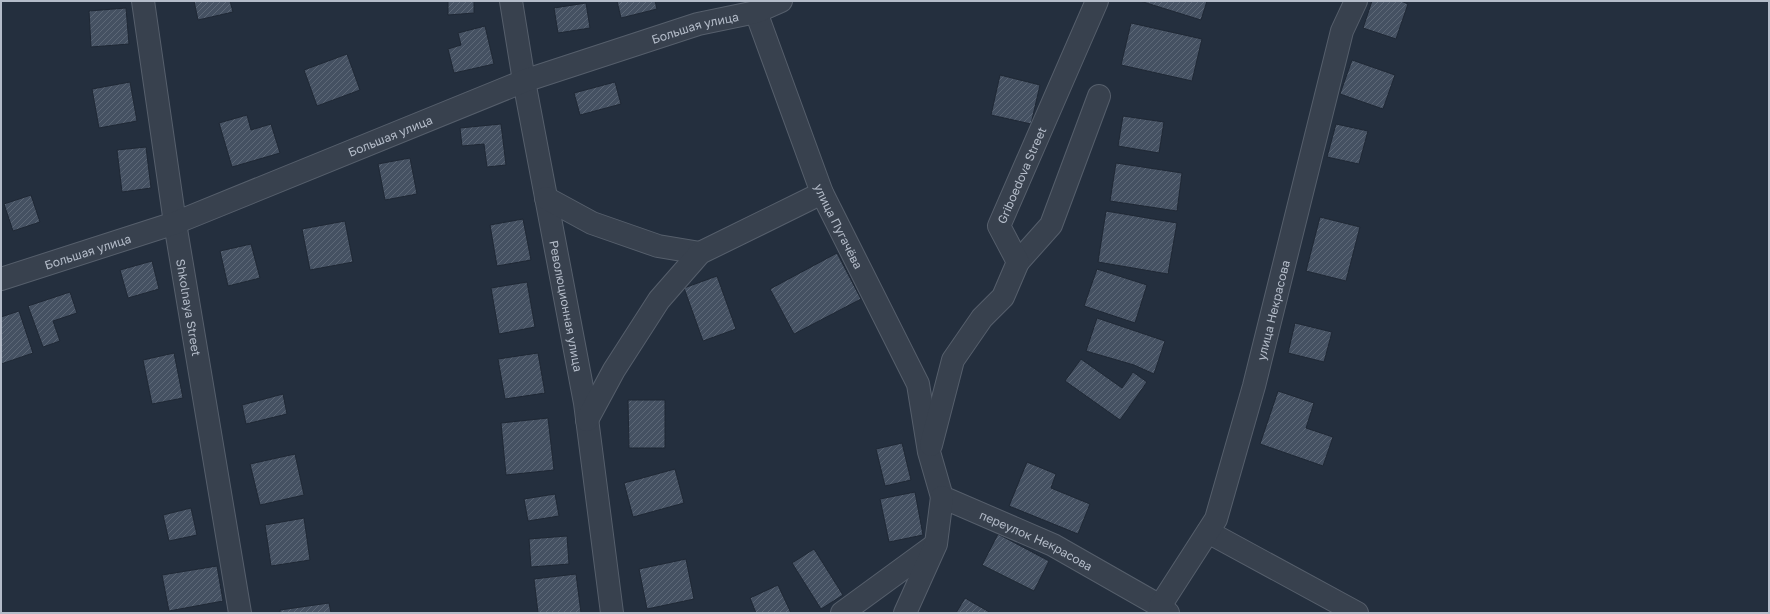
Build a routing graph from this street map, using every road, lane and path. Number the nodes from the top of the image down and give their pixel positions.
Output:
1 (143, 1) edge
2 (511, 1) edge
3 (782, 1) edge
4 (1097, 1) edge
5 (1356, 1) edge
6 (761, 6) edge
7 (524, 81) junction
8 (1099, 96) dead end
9 (822, 193) junction
10 (546, 198) junction
11 (175, 223) junction
12 (700, 253) junction
13 (1018, 262) junction
14 (1, 279) edge
15 (587, 420) junction
16 (929, 452) junction
17 (942, 498) junction
18 (1208, 532) junction
19 (936, 544) junction
20 (1164, 610) edge
21 (240, 613) edge
22 (612, 613) edge
23 (842, 613) edge
24 (905, 613) edge
25 (1357, 613) edge

1 - 11 street, Shkolnaya Street
2 - 7 street, Революционная улица
3 - 6 street, Большая улица
4 - 13 street, Griboedova Street
5 - 18 street, улица Некрасова
6 - 7 street, Большая улица
6 - 9 street, улица Пугачёва
7 - 10 street, Революционная улица
7 - 11 street, Большая улица
8 - 13 street
9 - 12 street
9 - 16 street, улица Пугачёва
10 - 12 street
10 - 15 street, Революционная улица
11 - 14 street, Большая улица
11 - 21 street, Shkolnaya Street
12 - 15 street
13 - 16 street
15 - 22 street, Революционная улица
16 - 17 street
17 - 19 street
17 - 20 street, переулок Некрасова
18 - 20 street, улица Некрасова
18 - 25 street
19 - 23 street
19 - 24 street

